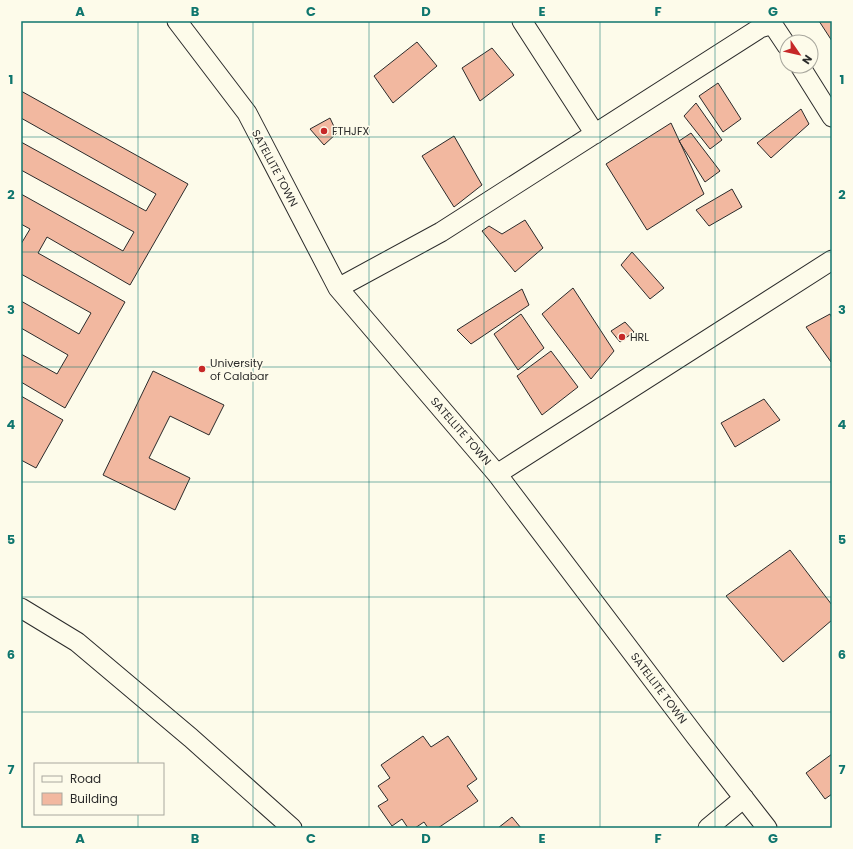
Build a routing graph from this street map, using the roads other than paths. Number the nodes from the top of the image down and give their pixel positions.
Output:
1 (177, 21) edge
2 (522, 21) edge
3 (780, 34) edge
4 (805, 74) edge
5 (832, 116) edge
6 (595, 134) junction
7 (832, 260) edge
8 (338, 288) junction
9 (497, 474) junction
10 (21, 608) edge
11 (744, 798) junction
12 (292, 828) edge
13 (708, 828) edge
14 (767, 828) edge

1 - 8 street, SATELLITE TOWN
2 - 6 street
3 - 6 street
4 - 5 street
6 - 8 street
7 - 9 street
8 - 9 street, SATELLITE TOWN
9 - 11 street, SATELLITE TOWN
10 - 12 street
11 - 13 street
11 - 14 street, SATELLITE TOWN

